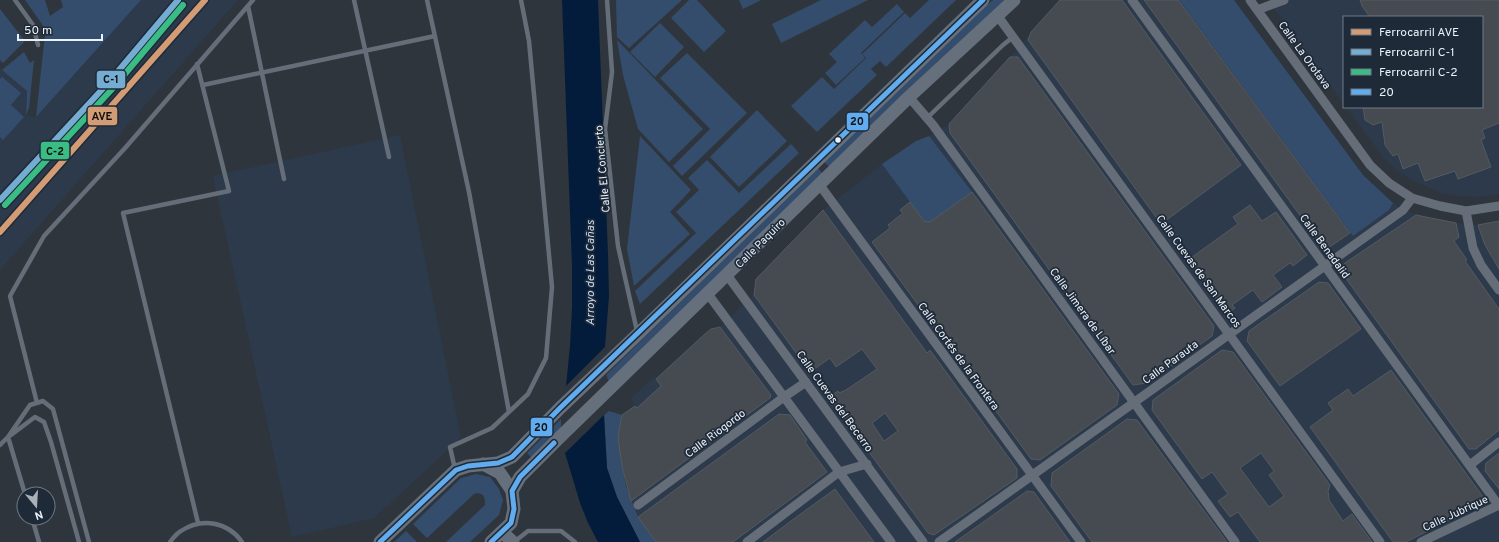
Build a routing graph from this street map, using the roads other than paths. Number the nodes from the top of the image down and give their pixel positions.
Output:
1 (15, 0) edge
2 (253, 0) edge
3 (354, 0) edge
4 (427, 0) edge
5 (521, 0) edge
6 (607, 0) edge
7 (983, 0) edge
8 (1014, 0) edge
9 (1132, 0) edge
10 (1250, 0) edge
11 (1284, 0) edge
12 (248, 6) junction
13 (1257, 10) junction
14 (997, 15) junction
15 (435, 36) junction
16 (1013, 36) junction
17 (38, 44) dead end
18 (365, 50) junction
19 (197, 64) junction
20 (262, 72) junction
21 (202, 85) junction
22 (909, 97) junction
23 (927, 118) junction
24 (389, 157) dead end
25 (284, 179) dead end
26 (819, 184) junction
27 (1412, 198) junction
28 (1499, 206) edge
29 (1466, 211) junction
30 (1325, 266) junction
31 (728, 275) junction
32 (1499, 290) edge
33 (708, 294) junction
34 (1229, 333) junction
35 (638, 334) junction
36 (806, 382) junction
37 (784, 397) junction
38 (1135, 402) junction
39 (37, 403) junction
40 (509, 412) junction
41 (8, 437) junction
42 (1499, 442) edge
43 (0, 445) edge
44 (481, 464) junction
45 (867, 464) junction
46 (1470, 465) junction
47 (456, 470) junction
48 (839, 472) junction
49 (1032, 476) junction
50 (23, 486) edge
51 (512, 491) junction
52 (638, 505) dead end
53 (1499, 505) edge
54 (198, 523) junction
55 (34, 526) edge
56 (502, 532) junction
57 (39, 542) edge
58 (79, 542) edge
59 (89, 542) edge
60 (170, 542) edge
61 (242, 542) edge
62 (380, 542) edge
63 (491, 542) edge
64 (513, 542) edge
65 (575, 542) edge
66 (747, 542) edge
67 (890, 542) edge
68 (923, 542) edge
69 (938, 542) edge
70 (1081, 542) edge
71 (1235, 542) edge
72 (1380, 542) edge
73 (1421, 542) edge

1 - 17 lane
2 - 12 lane
3 - 18 lane
4 - 15 lane
5 - 40 lane
6 - 35 lane, Calle El Concierto
7 - 35 main road, Calle Paquiro
8 - 14 main road, Calle Paquiro
9 - 30 street, Calle Benadalid
10 - 13 street, Calle La Orotava
11 - 13 street
12 - 19 lane
12 - 20 lane
13 - 27 street, Calle La Orotava
14 - 16 street, Calle Cuevas de San Marcos
14 - 22 main road, Calle Paquiro
15 - 18 lane
15 - 40 lane
16 - 23 lane
16 - 34 street, Calle Cuevas de San Marcos
18 - 20 lane
18 - 24 lane
19 - 21 lane
19 - 39 lane
20 - 21 lane
20 - 25 lane
21 - 54 lane
22 - 23 street, Calle Jimera de Líbar
22 - 26 main road, Calle Paquiro
23 - 38 street, Calle Jimera de Líbar
26 - 31 main road, Calle Paquiro
26 - 49 street, Calle Cortés de la Frontera
27 - 29 street, Calle La Orotava
27 - 30 street, Calle Parauta
28 - 29 street, Calle La Orotava
29 - 32 street
30 - 34 street, Calle Parauta
30 - 46 street, Calle Benadalid
31 - 33 main road, Calle Paquiro
31 - 36 street, Calle Cuevas del Becerro
33 - 37 street
33 - 51 main road, Calle Paquiro
34 - 38 street, Calle Parauta
34 - 72 street, Calle Cuevas de San Marcos
35 - 44 main road, Calle Paquiro
36 - 37 street, Calle Riogordo
36 - 45 street, Calle Cuevas del Becerro
37 - 48 street
37 - 52 street, Calle Riogordo
38 - 49 street, Calle Parauta
38 - 71 street, Calle Jimera de Líbar
39 - 41 lane
39 - 59 lane
40 - 47 lane
41 - 43 lane
41 - 50 lane
41 - 58 lane
42 - 46 street
44 - 47 main road, Calle Paquiro
44 - 51 main road
45 - 48 street
45 - 68 street, Calle Cuevas del Becerro
46 - 53 street, Calle Benadalid
47 - 62 main road
48 - 66 street
48 - 67 street
49 - 69 street, Calle Parauta
49 - 70 street, Calle Cortés de la Frontera
51 - 56 main road
53 - 73 street, Calle Jubrique
54 - 60 lane
54 - 61 lane
55 - 57 lane
56 - 63 main road
56 - 64 main road
64 - 65 lane

